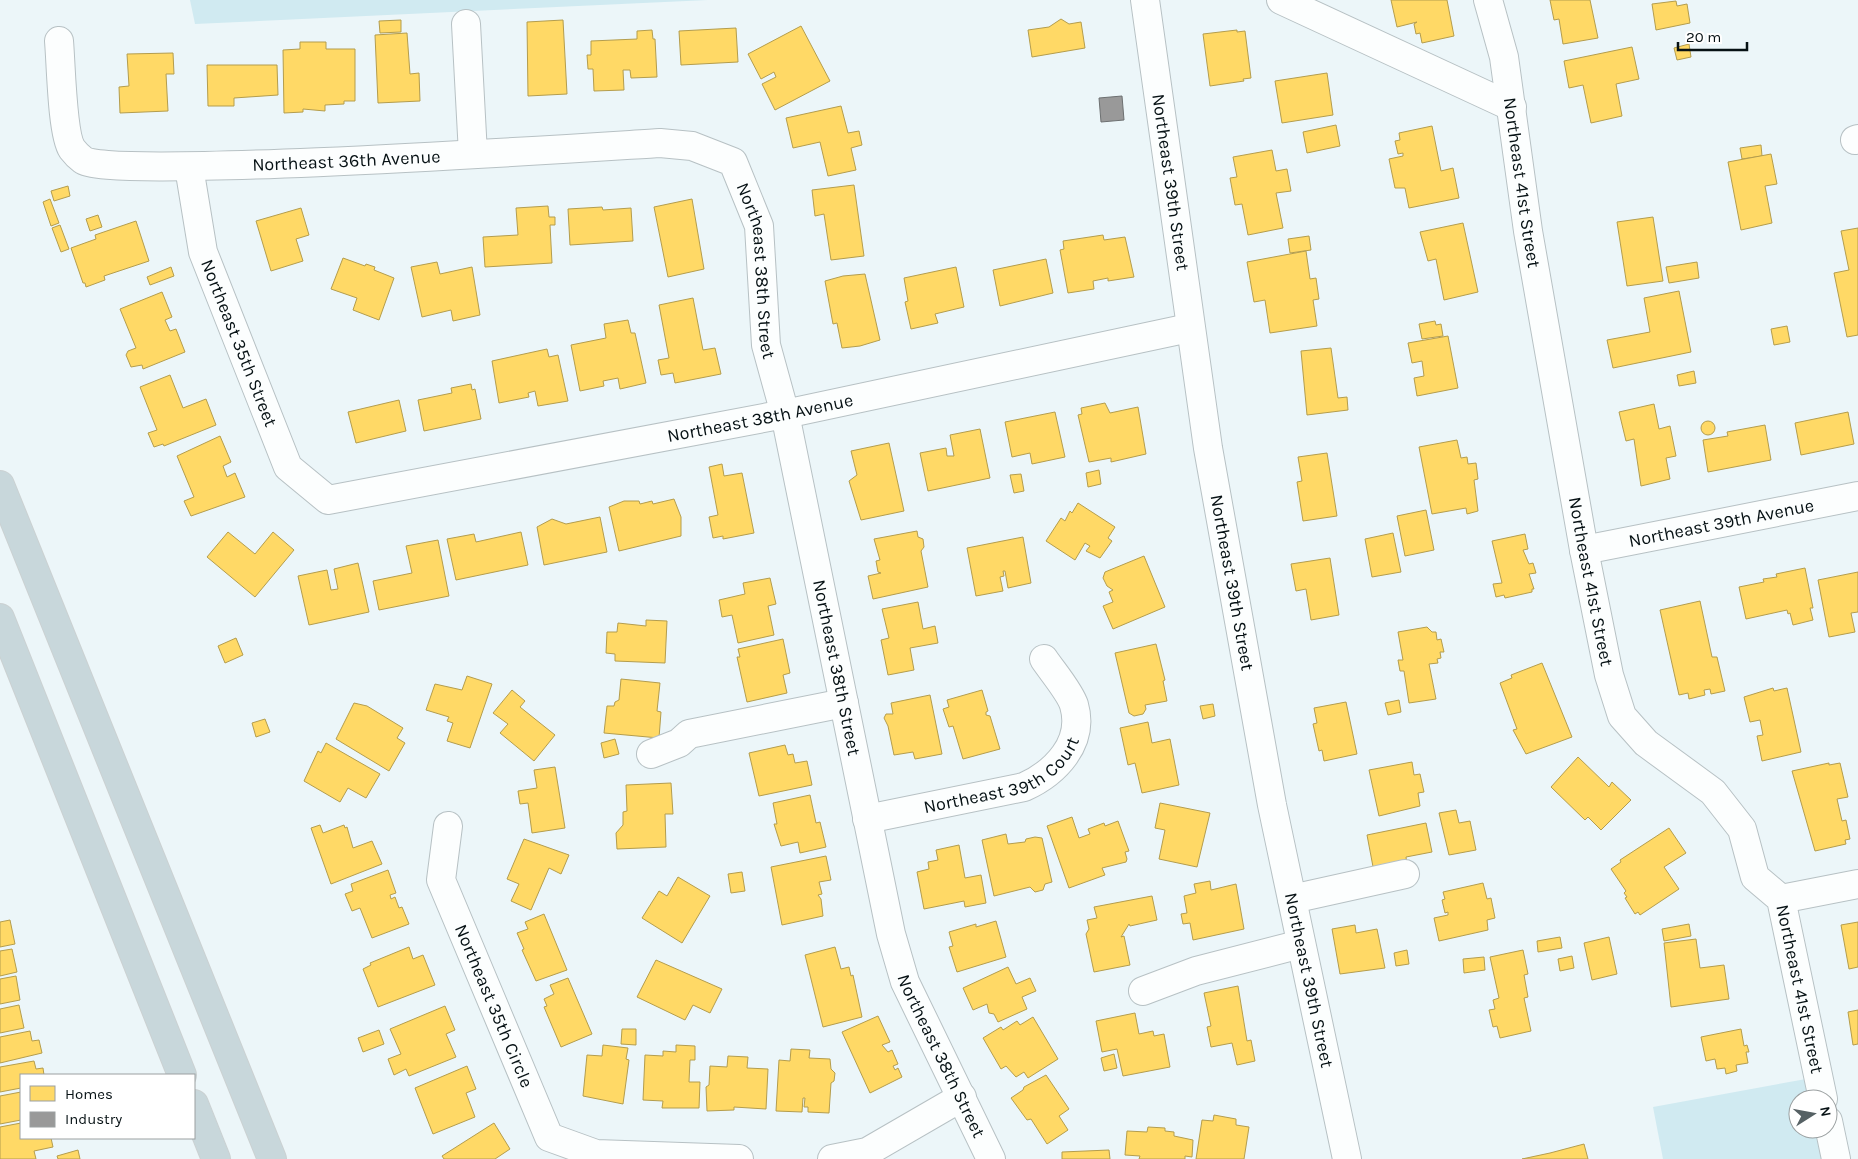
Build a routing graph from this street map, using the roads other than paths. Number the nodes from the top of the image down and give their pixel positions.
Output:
1 (1145, 0) edge
2 (1281, 0) edge
3 (1488, 0) edge
4 (466, 24) dead end
5 (59, 41) dead end
6 (1512, 107) junction
7 (473, 154) junction
8 (733, 162) joint
9 (190, 166) junction
10 (1189, 328) junction
11 (785, 414) junction
12 (0, 485) edge
13 (1858, 496) edge
14 (328, 500) joint
15 (1584, 550) junction
16 (0, 618) edge
17 (1044, 659) dead end
18 (844, 703) junction
19 (651, 754) dead end
20 (867, 819) junction
21 (448, 826) dead end
22 (1405, 874) dead end
23 (1858, 884) edge
24 (1781, 898) junction
25 (1292, 899) junction
26 (1301, 944) junction
27 (1143, 991) dead end
28 (182, 1074) edge
29 (1821, 1089) edge
30 (962, 1097) junction
31 (195, 1106) edge
32 (1832, 1139) edge
33 (596, 1156) edge
34 (216, 1159) edge
35 (272, 1159) edge
36 (739, 1159) edge
37 (832, 1159) edge
38 (991, 1159) edge
39 (1348, 1159) edge
40 (1836, 1159) edge

1 - 10 street, Northeast 39th Street
2 - 6 street
3 - 6 street, Northeast 41st Street
4 - 7 street
5 - 9 street, Northeast 36th Avenue
6 - 15 street, Northeast 41st Street
7 - 8 street, Northeast 36th Avenue
7 - 9 street, Northeast 36th Avenue
8 - 11 street, Northeast 38th Street
9 - 14 street, Northeast 35th Street
10 - 11 street, Northeast 38th Avenue
10 - 25 street, Northeast 39th Street
11 - 14 street, Northeast 38th Avenue
11 - 18 street, Northeast 38th Street
12 - 35 highway
13 - 15 street, Northeast 39th Avenue
15 - 24 street, Northeast 41st Street
16 - 28 highway
17 - 20 street, Northeast 39th Court
18 - 19 street
18 - 20 street, Northeast 38th Street
20 - 30 street, Northeast 38th Street
21 - 33 street, Northeast 35th Circle
22 - 25 street
23 - 24 street
24 - 29 street, Northeast 41st Street
25 - 26 street, Northeast 39th Street
26 - 27 street
26 - 39 street, Northeast 39th Street
30 - 37 street
30 - 38 street, Northeast 38th Street
31 - 34 highway
32 - 40 street
33 - 36 street, Northeast 35th Circle

